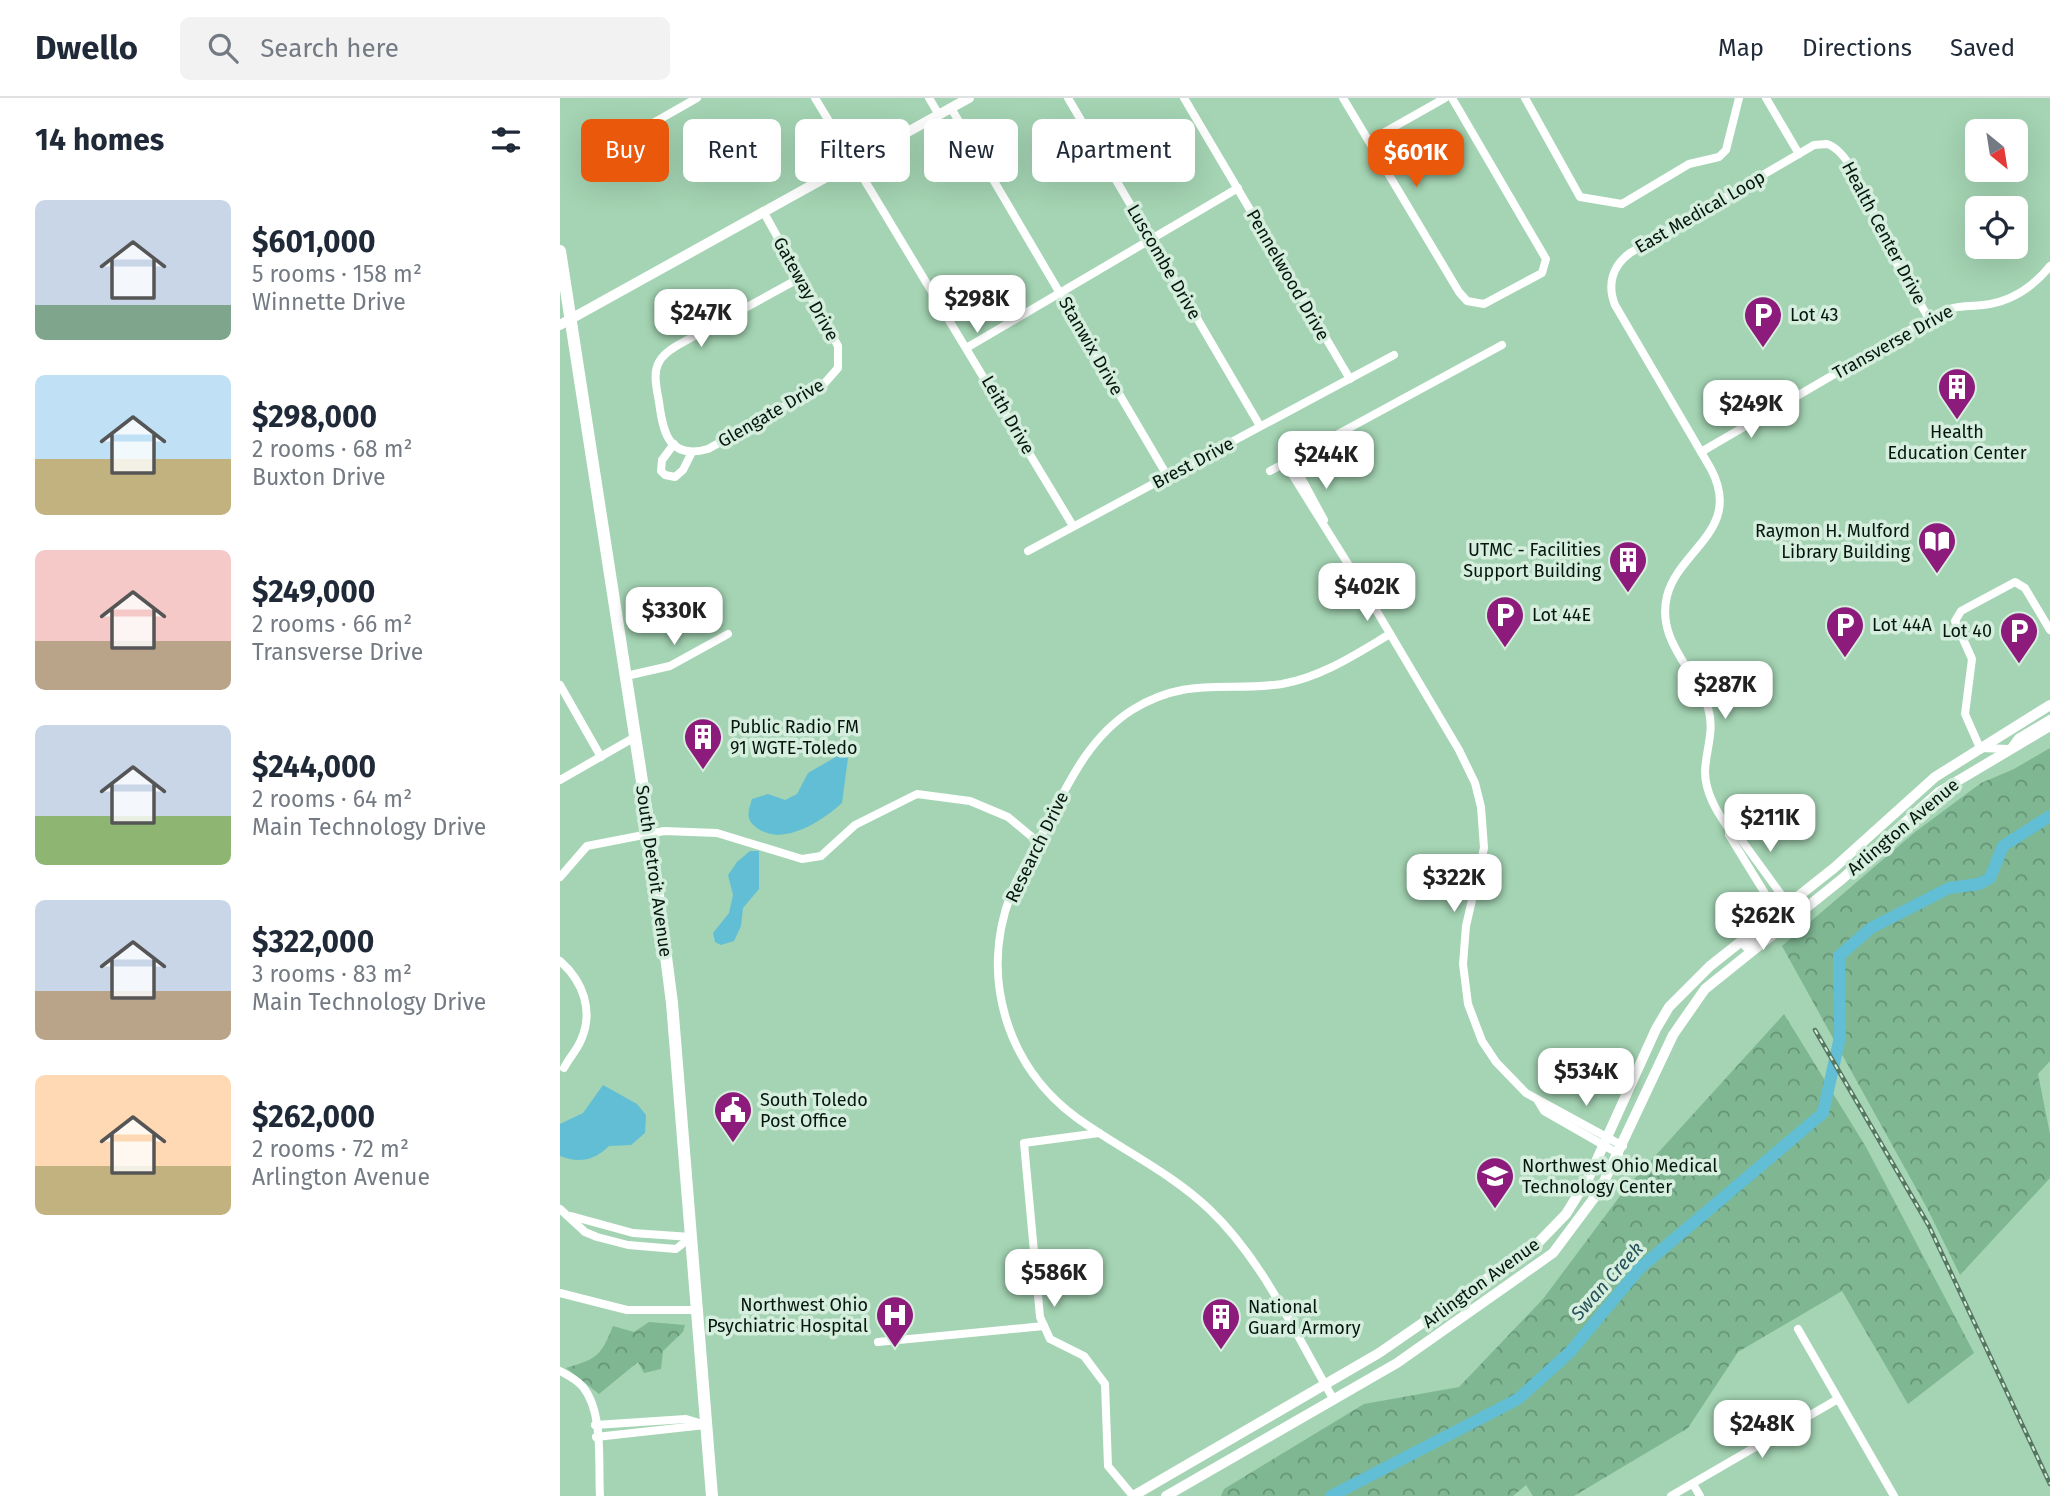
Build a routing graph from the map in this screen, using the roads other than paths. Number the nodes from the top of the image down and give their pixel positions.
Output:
1 (697, 98) edge
2 (815, 98) edge
3 (929, 98) edge
4 (969, 98) edge
5 (1068, 98) edge
6 (1184, 98) edge
7 (1343, 98) edge
8 (1445, 98) edge
9 (1452, 98) edge
10 (1525, 98) edge
11 (1739, 98) edge
12 (1766, 98) edge
13 (951, 108) junction
14 (939, 115) junction
15 (660, 119) edge
16 (828, 119) edge
17 (910, 131) edge
18 (1369, 141) junction
19 (1799, 154) junction
20 (816, 182) edge
21 (868, 182) edge
22 (1238, 188) junction
23 (763, 211) junction
24 (1151, 241) junction
25 (560, 251) edge
26 (2050, 266) edge
27 (798, 279) junction
28 (1060, 293) junction
29 (1929, 319) junction
30 (565, 322) edge
31 (1502, 345) dead end
32 (968, 347) junction
33 (1394, 355) dead end
34 (838, 368) joint
35 (1350, 379) junction
36 (1260, 426) junction
37 (674, 444) junction
38 (695, 452) junction
39 (1701, 452) junction
40 (1288, 461) junction
41 (1270, 471) dead end
42 (1168, 477) junction
43 (1073, 526) junction
44 (1028, 551) dead end
45 (2050, 630) edge
46 (728, 634) dead end
47 (1391, 634) junction
48 (626, 676) junction
49 (560, 685) edge
50 (2050, 705) edge
51 (2050, 719) edge
52 (2050, 726) edge
53 (635, 737) junction
54 (1980, 748) junction
55 (2010, 749) junction
56 (601, 757) junction
57 (560, 780) edge
58 (1730, 829) junction
59 (650, 832) junction
60 (1038, 842) junction
61 (560, 877) edge
62 (1788, 904) junction
63 (1777, 913) junction
64 (560, 961) edge
65 (1705, 989) junction
66 (564, 1068) dead end
67 (1099, 1133) junction
68 (1606, 1142) junction
69 (1621, 1150) junction
70 (560, 1209) edge
71 (570, 1216) junction
72 (691, 1237) junction
73 (560, 1293) edge
74 (698, 1310) junction
75 (1044, 1326) junction
76 (1798, 1329) dead end
77 (878, 1342) dead end
78 (560, 1371) edge
79 (1325, 1385) junction
80 (1838, 1399) junction
81 (1334, 1400) junction
82 (596, 1424) junction
83 (706, 1425) junction
84 (1240, 1434) junction
85 (596, 1437) junction
86 (1693, 1484) junction
87 (600, 1496) edge
88 (712, 1496) edge
89 (1133, 1496) edge
90 (1145, 1496) edge
91 (1166, 1496) edge
92 (1671, 1496) edge
93 (1700, 1496) edge
94 (1894, 1496) edge

1 - 15 street
2 - 16 street, Leith Drive
3 - 14 street
4 - 13 main road
5 - 24 street, Luscombe Drive
6 - 22 street, Pennelwood Drive
7 - 18 street
8 - 18 street
9 - 18 street
10 - 11 street
12 - 19 street
13 - 14 main road
13 - 28 street, Stanwix Drive
14 - 17 main road
19 - 29 street, Health Center Drive
19 - 39 street, East Medical Loop
20 - 23 main road
21 - 32 street, Leith Drive
22 - 24 street
22 - 35 street, Pennelwood Drive
23 - 27 street, Gateway Drive
23 - 30 main road
24 - 28 street
24 - 36 street, Luscombe Drive
25 - 30 main road, South Detroit Avenue
26 - 29 street, Transverse Drive
27 - 34 street, Gateway Drive
27 - 37 street
28 - 32 street
28 - 42 street, Stanwix Drive
29 - 39 street, Transverse Drive
30 - 48 main road, South Detroit Avenue
31 - 40 street
32 - 43 street, Leith Drive
33 - 35 street, Brest Drive
34 - 38 street, Glengate Drive
35 - 36 street, Brest Drive
36 - 42 street, Brest Drive
37 - 38 street
37 - 38 street
39 - 58 street, East Medical Loop
40 - 41 street
40 - 47 street
42 - 43 street, Brest Drive
43 - 44 street, Brest Drive
45 - 54 street
46 - 48 street
47 - 60 street, Research Drive
47 - 68 street
48 - 53 main road, South Detroit Avenue
49 - 56 street
50 - 54 street, Arlington Avenue
51 - 55 street
52 - 55 street, Arlington Avenue
53 - 56 street
53 - 59 main road, South Detroit Avenue
54 - 55 street
54 - 62 street, Arlington Avenue
55 - 65 street, Arlington Avenue
56 - 57 street
58 - 62 street, East Medical Loop
58 - 63 street, East Medical Loop
59 - 60 street
59 - 61 street
59 - 72 main road, South Detroit Avenue
60 - 67 street, Research Drive
62 - 63 street, Arlington Avenue
62 - 65 street
63 - 68 street, Arlington Avenue
64 - 66 street
65 - 69 street, Arlington Avenue
67 - 75 street
67 - 79 street, Research Drive
68 - 69 street
68 - 79 street, Arlington Avenue
69 - 81 street, Arlington Avenue
70 - 71 street
71 - 72 street
71 - 72 street
72 - 74 main road, South Detroit Avenue
73 - 74 street
74 - 83 main road, South Detroit Avenue
75 - 77 street
75 - 89 street
76 - 80 street
78 - 82 street
79 - 81 street, Research Drive
79 - 84 street, Arlington Avenue
80 - 86 street
80 - 94 street
81 - 91 street, Arlington Avenue
82 - 83 street
82 - 85 street
83 - 85 street
83 - 88 main road, South Detroit Avenue
84 - 89 street, Arlington Avenue
84 - 90 street
85 - 87 street
86 - 92 street
86 - 93 street

